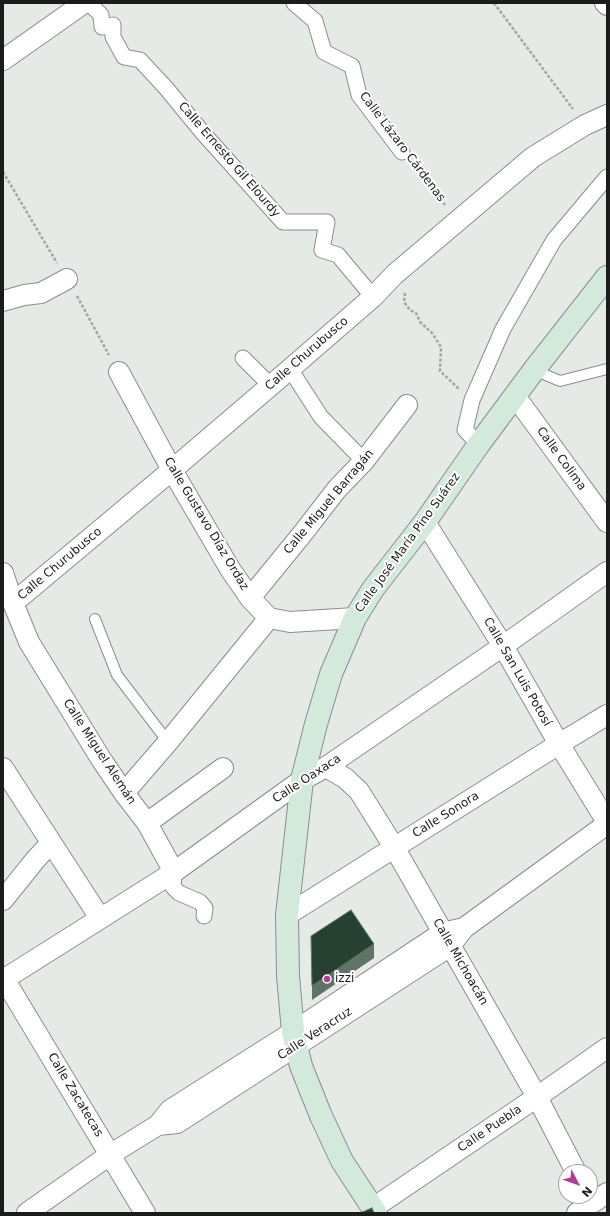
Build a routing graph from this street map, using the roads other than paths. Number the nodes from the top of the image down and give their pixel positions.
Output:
1 (84, 3) edge
2 (89, 3) edge
3 (294, 3) edge
4 (3, 60) edge
5 (607, 115) edge
6 (402, 152) road end
7 (607, 177) edge
8 (607, 277) edge
9 (67, 279) dead end
10 (373, 298) junction
11 (3, 301) edge
12 (243, 358) dead end
13 (290, 369) junction
14 (607, 369) edge
15 (534, 370) junction
16 (119, 372) dead end
17 (271, 386) junction
18 (515, 396) junction
19 (407, 405) dead end
20 (479, 444) junction
21 (364, 461) junction
22 (172, 470) junction
23 (425, 522) junction
24 (607, 522) edge
25 (607, 572) edge
26 (3, 573) edge
27 (250, 598) junction
28 (13, 603) junction
29 (269, 618) junction
30 (355, 618) junction
31 (95, 619) dead end
32 (504, 646) junction
33 (607, 715) edge
34 (168, 742) junction
35 (559, 744) junction
36 (326, 767) junction
37 (3, 768) edge
38 (223, 768) dead end
39 (302, 780) junction
40 (124, 793) junction
41 (147, 823) junction
42 (607, 823) edge
43 (51, 842) junction
44 (394, 847) junction
45 (174, 872) junction
46 (3, 900) edge
47 (287, 915) junction
48 (204, 916) dead end
49 (100, 918) junction
50 (446, 939) junction
51 (5, 984) edge
52 (295, 1039) junction
53 (607, 1048) edge
54 (537, 1098) junction
55 (111, 1154) junction
56 (572, 1164) edge
57 (374, 1210) edge
58 (27, 1213) edge
59 (145, 1213) edge

1 - 4 street
2 - 10 street, Calle Ernesto Gil Elourdy
3 - 6 street, Calle Lázaro Cárdenas
5 - 10 street, Calle Churubusco
7 - 20 street
8 - 15 main road, Calle José María Pino Suárez
9 - 11 street
10 - 13 street, Calle Churubusco
12 - 17 street
13 - 17 street, Calle Churubusco
13 - 21 street
14 - 15 lane
15 - 18 main road, Calle José María Pino Suárez
16 - 22 street, Calle Gustavo Díaz Ordaz
17 - 22 street, Calle Churubusco
18 - 20 main road, Calle José María Pino Suárez
18 - 24 street, Calle Colima
19 - 21 street, Calle Miguel Barragán
20 - 23 main road, Calle José María Pino Suárez
21 - 27 street, Calle Miguel Barragán
22 - 27 street, Calle Gustavo Díaz Ordaz
22 - 28 street, Calle Churubusco
23 - 30 main road, Calle José María Pino Suárez
23 - 32 street, Calle San Luis Potosí
25 - 32 street, Calle Oaxaca
26 - 28 street, Calle Miguel Alemán
27 - 29 street, Calle Gustavo Díaz Ordaz
28 - 40 street, Calle Miguel Alemán
29 - 30 street
29 - 34 street
30 - 39 main road, Calle José María Pino Suárez
31 - 34 lane
32 - 35 street, Calle San Luis Potosí
32 - 36 street, Calle Oaxaca
33 - 35 street, Calle Sonora
34 - 40 street
35 - 42 street, Calle San Luis Potosí
35 - 44 street, Calle Sonora
36 - 39 street, Calle Oaxaca
36 - 44 street, Calle Michoacán
37 - 43 street
38 - 41 street
39 - 45 street, Calle Oaxaca
39 - 47 main road, Calle José María Pino Suárez
40 - 41 street, Calle Miguel Alemán
41 - 45 street, Calle Miguel Alemán
42 - 50 street, Calle Veracruz
43 - 46 street
43 - 49 street
44 - 47 street, Calle Sonora
44 - 50 street, Calle Michoacán
45 - 48 street, Calle Miguel Alemán
45 - 49 street, Calle Oaxaca
47 - 52 main road, Calle José María Pino Suárez
49 - 51 street, Calle Oaxaca
50 - 52 street, Calle Veracruz
50 - 54 street, Calle Michoacán
51 - 55 street, Calle Zacatecas
52 - 55 street, Calle Veracruz
52 - 57 main road, Calle José María Pino Suárez
53 - 54 street, Calle Puebla
54 - 56 street, Calle Michoacán
54 - 57 street, Calle Puebla
55 - 58 street, Calle Veracruz
55 - 59 street, Calle Zacatecas

